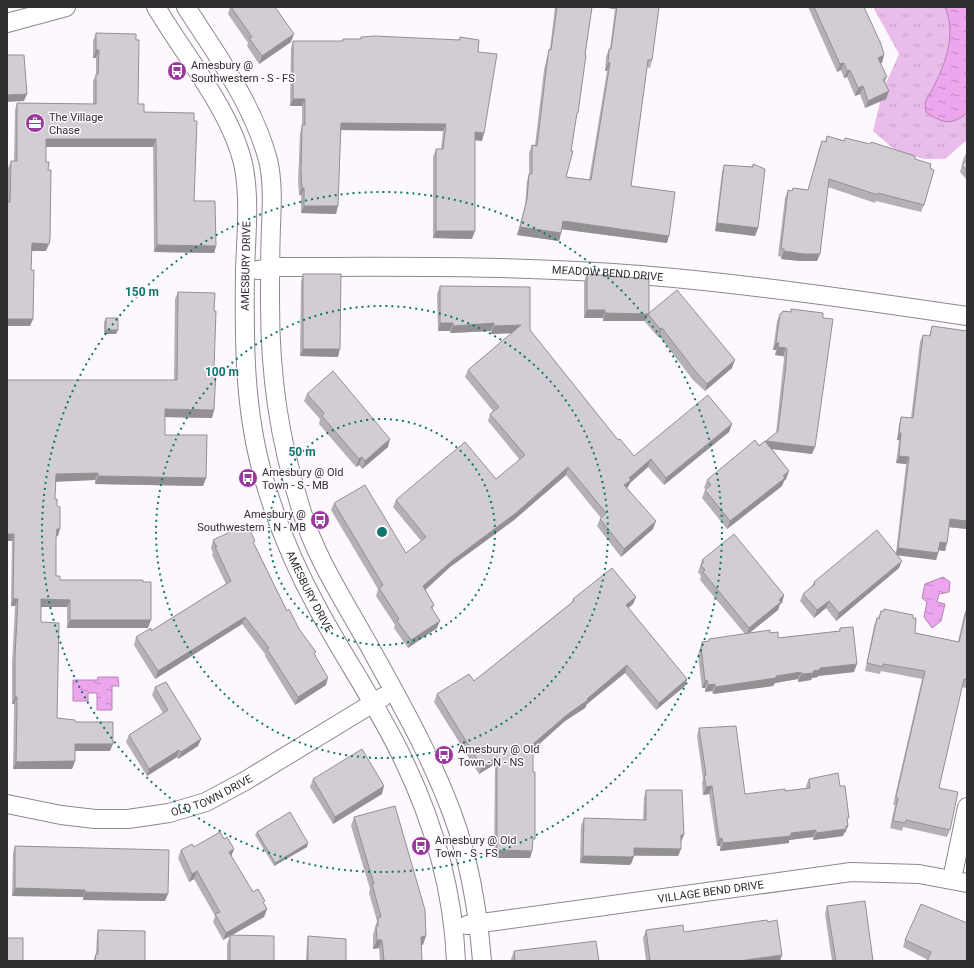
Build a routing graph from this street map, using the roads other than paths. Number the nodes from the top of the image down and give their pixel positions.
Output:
1 (66, 7) edge
2 (156, 7) edge
3 (186, 7) edge
4 (7, 23) edge
5 (270, 269) junction
6 (245, 271) junction
7 (967, 316) edge
8 (295, 488) junction
9 (268, 493) junction
10 (393, 690) junction
11 (374, 702) junction
12 (7, 804) edge
13 (967, 807) edge
14 (959, 881) edge
15 (479, 923) junction
16 (454, 926) junction
17 (456, 961) edge
18 (482, 961) edge

1 - 4 street
2 - 6 street, AMESBURY DRIVE
3 - 5 street
5 - 6 street, MEADOW BEND DRIVE
5 - 7 street, MEADOW BEND DRIVE
5 - 8 street
6 - 9 street, AMESBURY DRIVE
8 - 9 street
8 - 10 street
9 - 11 street, AMESBURY DRIVE
10 - 11 street, OLD TOWN DRIVE
10 - 15 street
11 - 12 street, OLD TOWN DRIVE
11 - 16 street, AMESBURY DRIVE
13 - 14 street
14 - 15 street, VILLAGE BEND DRIVE
15 - 16 street, VILLAGE BEND DRIVE
15 - 18 street
16 - 17 street, AMESBURY DRIVE

